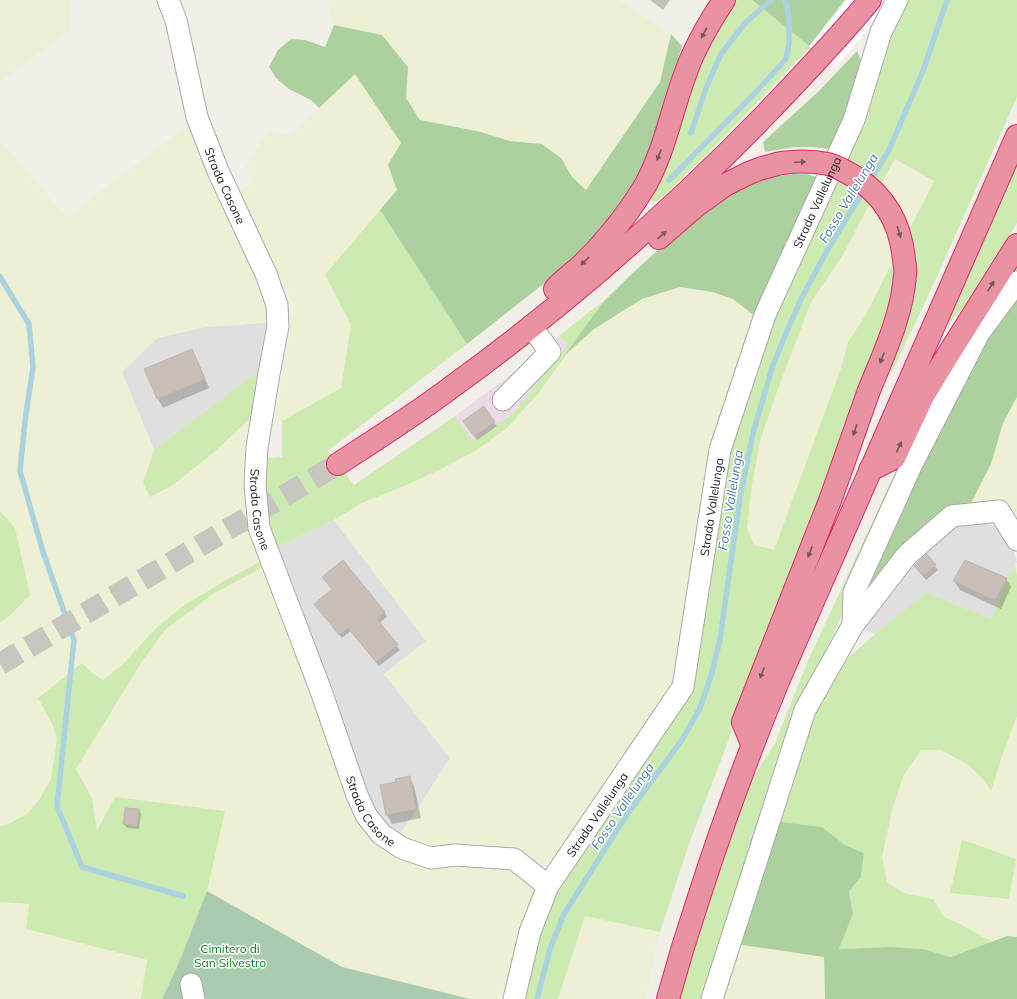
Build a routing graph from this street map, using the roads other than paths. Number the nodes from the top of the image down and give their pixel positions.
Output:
1 (168, 0) edge
2 (724, 0) edge
3 (870, 0) edge
4 (897, 0) edge
5 (1017, 136) edge
6 (1017, 246) edge
7 (602, 268) junction
8 (1017, 282) edge
9 (550, 311) junction
10 (531, 326) junction
11 (504, 400) dead end
12 (338, 464) tunnel mouth
13 (870, 470) junction
14 (1017, 540) edge
15 (853, 625) junction
16 (752, 744) junction
17 (548, 886) junction
18 (514, 999) edge
19 (668, 999) edge
20 (712, 999) edge

1 - 17 street, Strada Casone
2 -> 9 highway
3 - 7 highway
4 - 17 street, Strada Vallelunga
5 - 13 highway
13 -> 6 highway
7 - 9 highway
7 -> 16 highway, bridge
8 - 15 street
9 - 10 highway
10 - 11 street
10 - 12 highway
13 - 16 highway
14 - 15 street
15 - 20 street
16 - 19 highway
17 - 18 street, Strada Vallelunga

